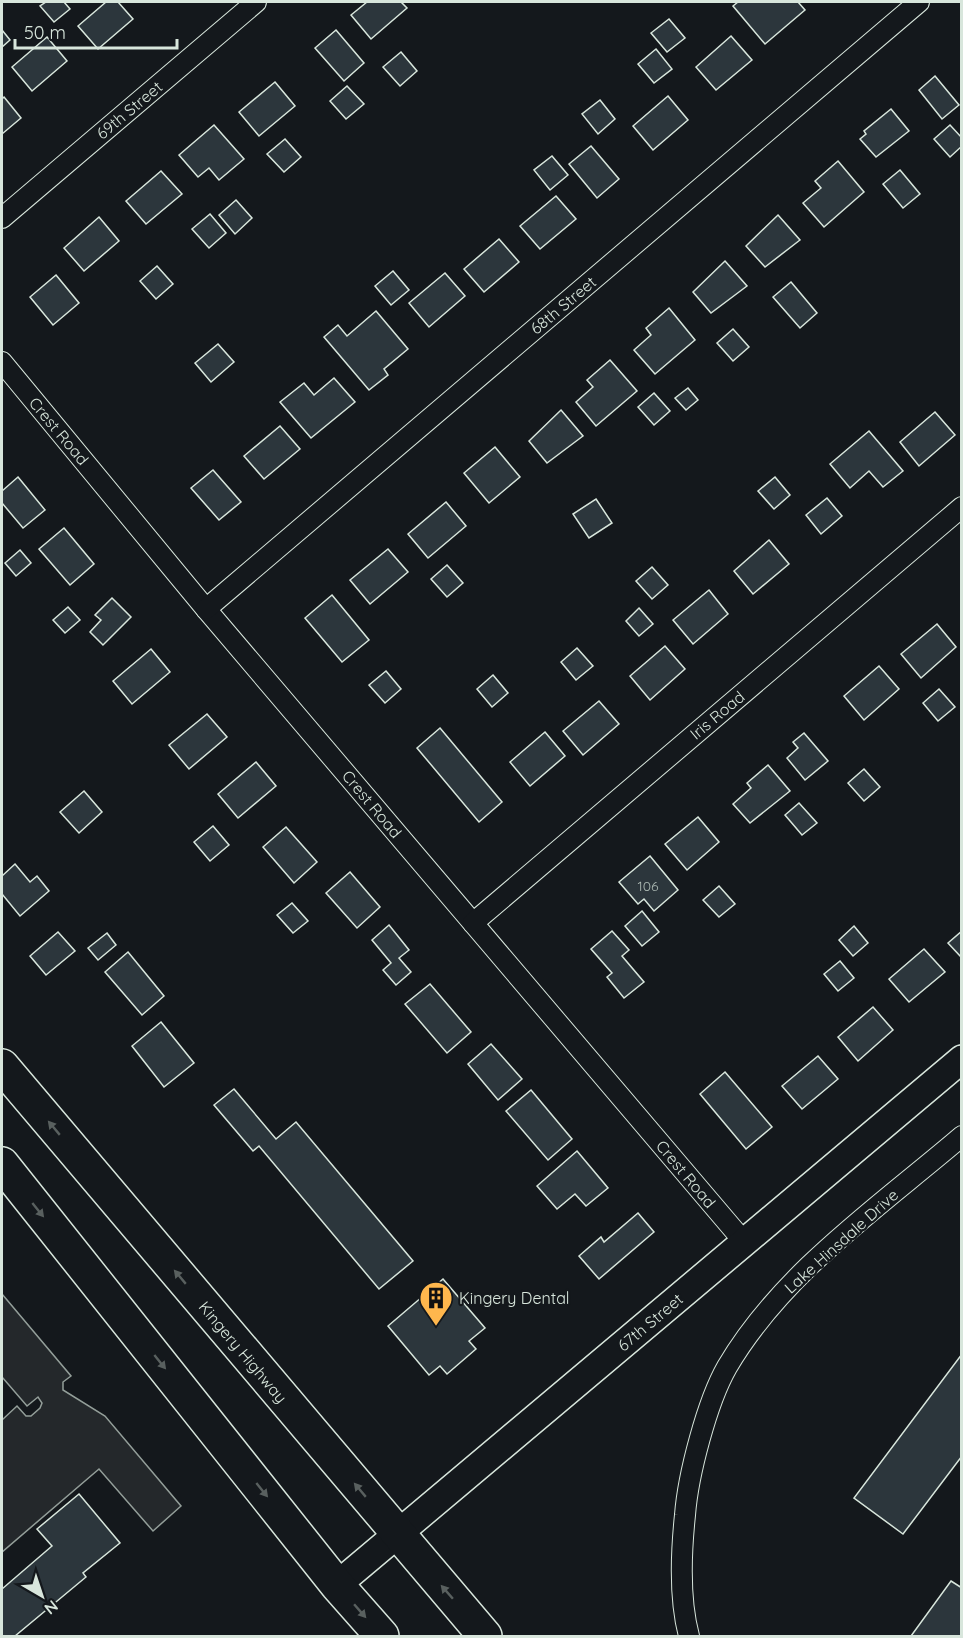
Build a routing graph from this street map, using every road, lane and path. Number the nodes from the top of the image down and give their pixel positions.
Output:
1 (256, 2) edge
2 (919, 2) edge
3 (2, 218) edge
4 (2, 362) edge
5 (962, 507) edge
6 (207, 609) junction
7 (473, 923) junction
8 (962, 1059) edge
9 (2, 1066) edge
10 (962, 1136) edge
11 (2, 1164) edge
12 (745, 1243) junction
13 (398, 1535) junction
14 (337, 1585) junction
15 (382, 1636) edge
16 (486, 1636) edge
17 (689, 1636) edge

1 - 3 street, 69th Street
2 - 6 street, 68th Street
4 - 6 street, Crest Road
5 - 7 street, Iris Road
6 - 7 street, Crest Road
7 - 12 street, Crest Road
8 - 12 street, 67th Street
13 -> 9 highway, Kingery Highway
10 - 17 street, Lake Hinsdale Drive
11 -> 14 highway
12 - 13 street, 67th Street
13 - 14 street, 67th Street
16 -> 13 highway, Kingery Highway
14 -> 15 highway

